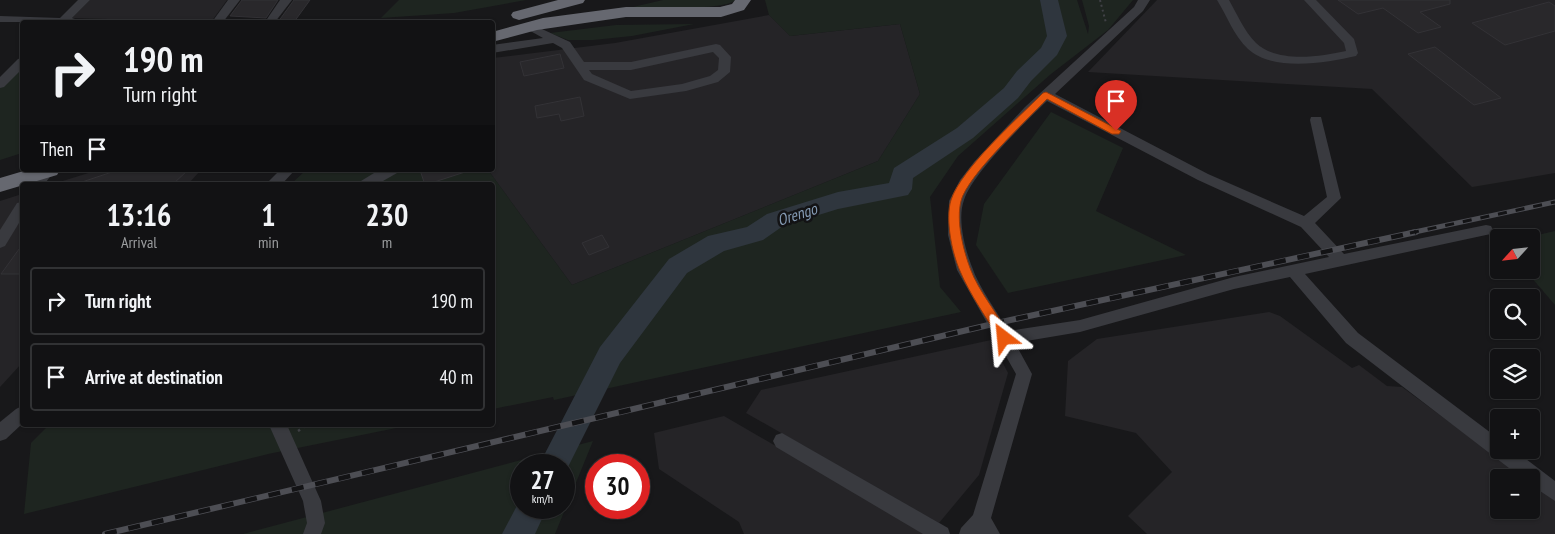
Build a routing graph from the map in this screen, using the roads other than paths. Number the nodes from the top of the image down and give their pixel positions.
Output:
1 (84, 0) edge
2 (234, 0) edge
3 (286, 0) edge
4 (577, 0) edge
5 (640, 0) edge
6 (743, 0) edge
7 (1144, 0) edge
8 (1223, 0) edge
9 (1310, 0) edge
10 (0, 19) edge
11 (21, 20) edge
12 (64, 20) edge
13 (218, 20) edge
14 (271, 20) edge
15 (495, 21) edge
16 (529, 26) junction
17 (495, 36) edge
18 (556, 39) junction
19 (495, 49) edge
20 (20, 64) edge
21 (581, 66) junction
22 (0, 84) edge
23 (1046, 95) junction
24 (1316, 120) dead end
25 (20, 165) edge
26 (0, 171) edge
27 (286, 172) edge
28 (387, 172) edge
29 (45, 175) edge
30 (275, 182) edge
31 (370, 182) edge
32 (0, 185) edge
33 (20, 211) edge
34 (1306, 223) junction
35 (1486, 230) dead end
36 (0, 242) edge
37 (1341, 260) junction
38 (1293, 270) junction
39 (1004, 338) junction
40 (20, 416) edge
41 (279, 427) edge
42 (0, 433) edge
43 (782, 441) dead end
44 (1490, 443) edge
45 (1511, 459) edge
46 (1555, 492) edge
47 (986, 527) edge
48 (312, 534) edge
49 (941, 534) edge
50 (968, 534) edge

1 - 12 street
2 - 13 street
3 - 14 street
4 - 15 highway
5 - 16 highway
6 - 16 highway
7 - 23 street
8 - 9 street
10 - 11 street
16 - 17 highway
16 - 18 street
18 - 19 street
18 - 21 street
20 - 22 street
21 - 21 street
23 - 34 street
23 - 39 street
24 - 34 street
25 - 26 highway
27 - 30 street
28 - 31 street
29 - 32 highway
33 - 36 street
34 - 37 street
35 - 37 street
37 - 38 street
38 - 39 street
38 - 44 street
39 - 47 street
40 - 42 street
41 - 48 street
43 - 49 street
45 - 46 street
47 - 50 street

